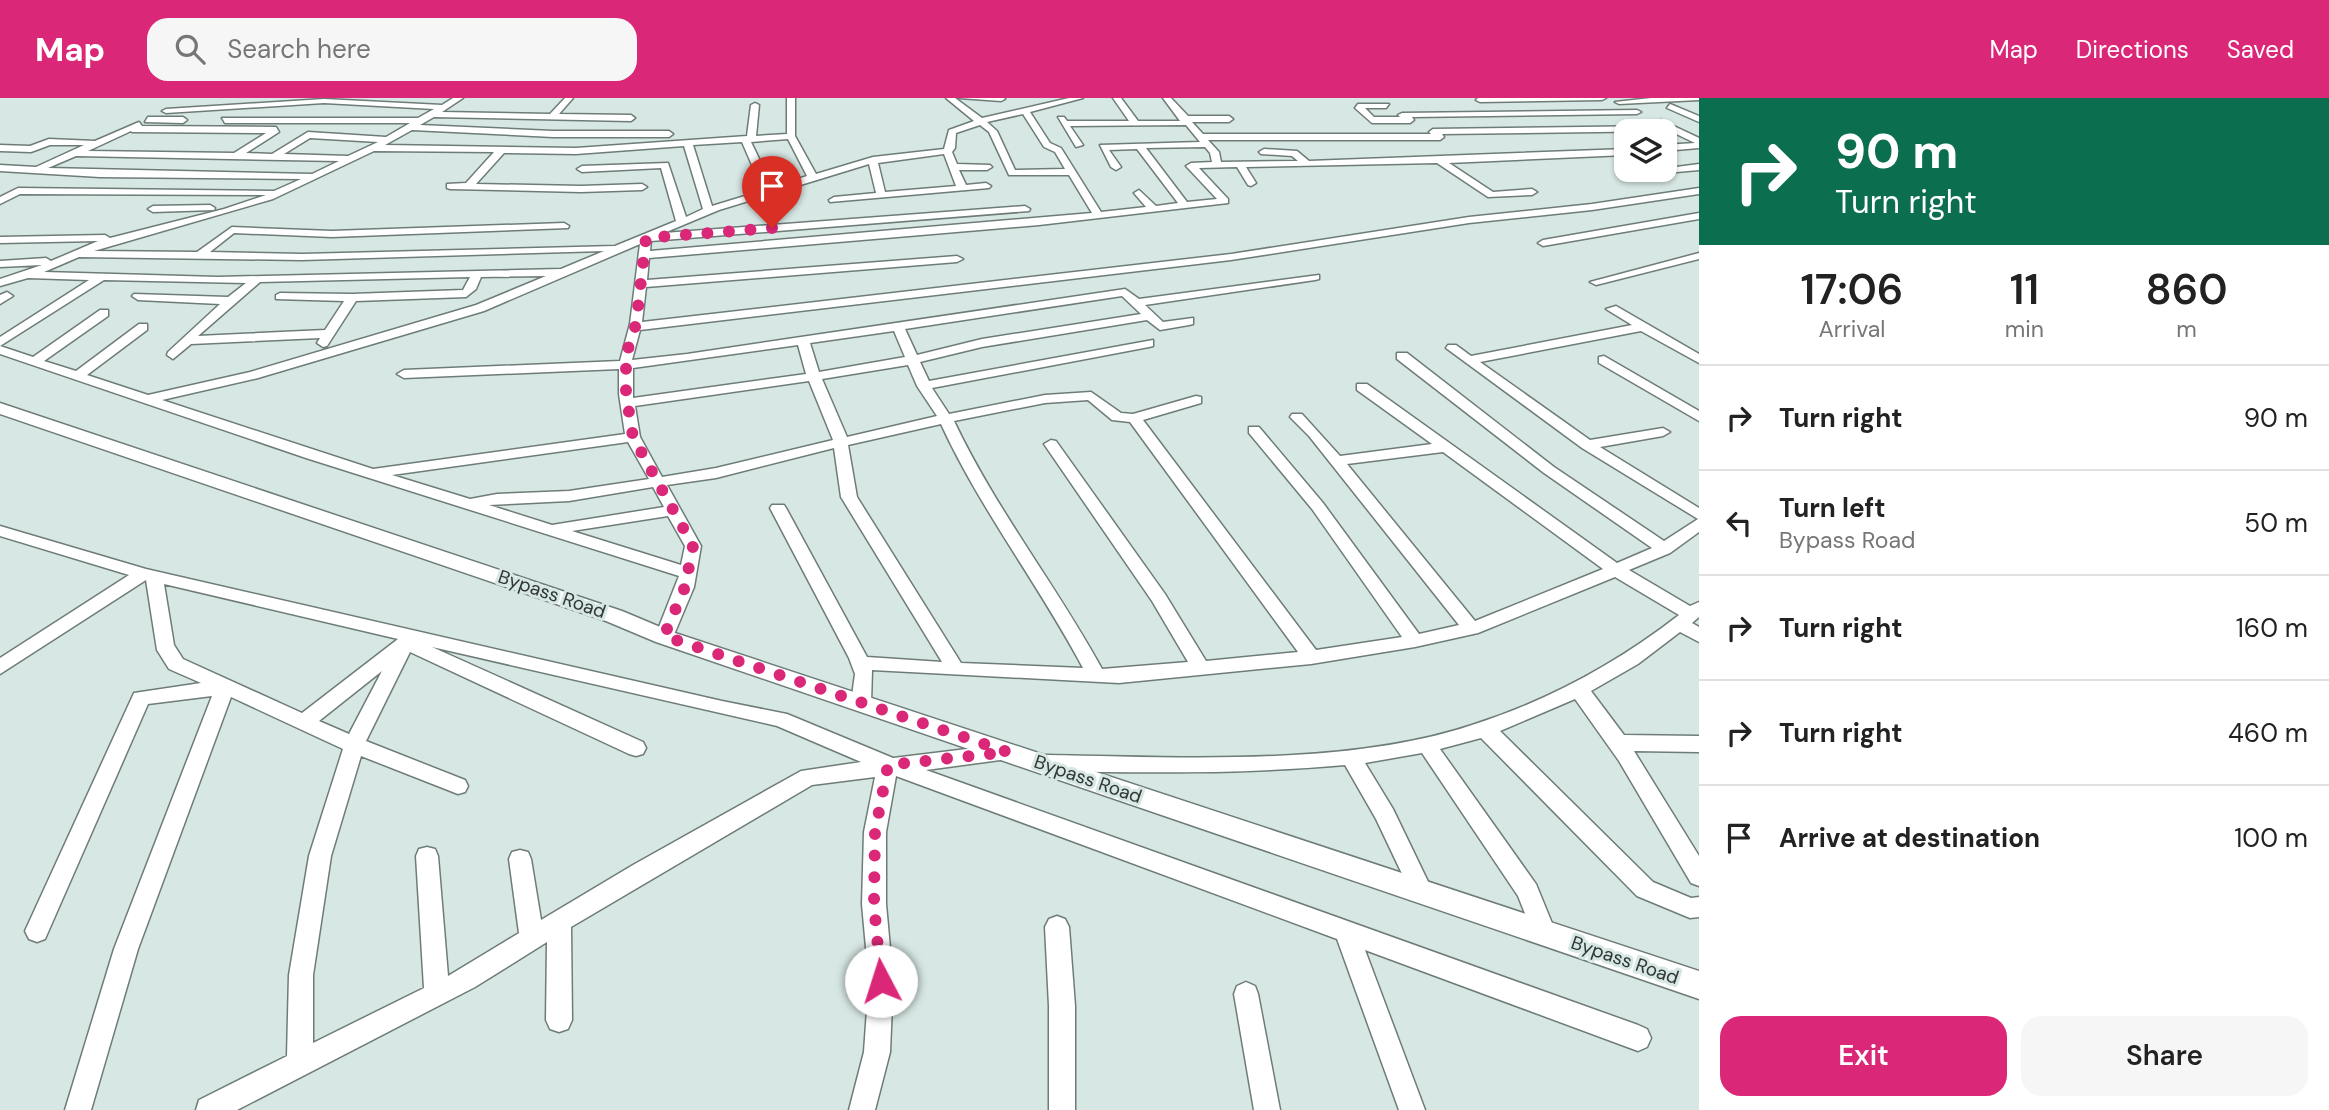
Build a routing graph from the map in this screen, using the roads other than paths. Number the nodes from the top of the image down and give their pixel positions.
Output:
1 (195, 98) edge
2 (459, 98) edge
3 (569, 98) edge
4 (791, 98) edge
5 (950, 98) edge
6 (963, 98) edge
7 (1116, 98) edge
8 (1167, 98) edge
9 (1347, 98) edge
10 (1602, 98) edge
11 (1699, 98) edge
12 (1001, 99) edge
13 (1480, 100) dead end
14 (1082, 101) edge
15 (1612, 102) junction
16 (1050, 104) junction
17 (755, 105) dead end
18 (1358, 106) junction
19 (1386, 106) dead end
20 (1670, 106) dead end
21 (442, 107) junction
22 (506, 107) dead end
23 (560, 108) junction
24 (1024, 110) junction
25 (166, 111) junction
26 (1637, 113) junction
27 (430, 114) junction
28 (1008, 115) junction
29 (552, 117) junction
30 (631, 118) dead end
31 (1229, 119) dead end
32 (1651, 119) edge
33 (148, 120) junction
34 (1699, 120) edge
35 (420, 121) junction
36 (982, 121) junction
37 (1098, 121) junction
38 (1185, 121) junction
39 (1135, 123) junction
40 (1064, 124) junction
41 (410, 127) junction
42 (1614, 129) edge
43 (132, 130) junction
44 (1677, 130) edge
45 (1681, 132) junction
46 (1699, 132) edge
47 (749, 136) junction
48 (791, 136) junction
49 (388, 140) junction
50 (1203, 141) junction
51 (315, 142) dead end
52 (101, 143) junction
53 (688, 143) junction
54 (1699, 143) edge
55 (1079, 145) dead end
56 (1113, 145) junction
57 (1139, 145) junction
58 (1484, 146) dead end
59 (1677, 146) edge
60 (647, 147) junction
61 (0, 148) edge
62 (372, 148) junction
63 (501, 150) junction
64 (947, 151) junction
65 (1264, 152) dead end
66 (76, 153) junction
67 (1614, 153) edge
68 (236, 156) junction
69 (272, 157) junction
70 (290, 157) junction
71 (351, 158) junction
72 (1503, 159) junction
73 (873, 160) junction
74 (1440, 161) junction
75 (1419, 162) junction
76 (1217, 164) junction
77 (1307, 164) junction
78 (644, 166) junction
79 (1156, 166) junction
80 (1167, 166) dead end
81 (1241, 166) junction
82 (955, 167) junction
83 (987, 167) dead end
84 (1116, 167) dead end
85 (1699, 167) edge
86 (0, 168) edge
87 (582, 169) dead end
88 (1677, 169) edge
89 (33, 170) junction
90 (1071, 172) junction
91 (1437, 175) dead end
92 (314, 176) junction
93 (813, 178) junction
94 (1251, 183) dead end
95 (986, 186) dead end
96 (450, 187) dead end
97 (468, 187) junction
98 (642, 187) dead end
99 (962, 188) junction
100 (0, 190) edge
101 (18, 191) junction
102 (1699, 191) edge
103 (279, 192) junction
104 (1532, 192) dead end
105 (763, 193) junction
106 (1139, 193) dead end
107 (881, 195) junction
108 (834, 200) dead end
109 (0, 201) edge
110 (1545, 203) dead end
111 (1185, 206) junction
112 (153, 208) dead end
113 (238, 208) junction
114 (1025, 209) dead end
115 (1154, 210) junction
116 (1559, 210) junction
117 (709, 211) junction
118 (945, 215) junction
119 (1099, 216) junction
120 (1699, 216) edge
121 (682, 222) junction
122 (564, 226) dead end
123 (954, 229) junction
124 (123, 238) junction
125 (646, 238) junction
126 (0, 240) edge
127 (1543, 243) dead end
128 (621, 248) junction
129 (75, 254) junction
130 (200, 255) junction
131 (646, 255) junction
132 (1699, 256) edge
133 (957, 259) dead end
134 (60, 261) junction
135 (0, 264) edge
136 (567, 272) junction
137 (477, 274) junction
138 (27, 275) junction
139 (104, 275) junction
140 (1315, 277) dead end
141 (257, 279) junction
142 (1596, 282) dead end
143 (0, 283) edge
144 (641, 284) junction
145 (138, 296) dead end
146 (280, 297) dead end
147 (352, 298) junction
148 (232, 301) junction
149 (1136, 303) junction
150 (1612, 309) dead end
151 (104, 313) dead end
152 (1150, 316) junction
153 (1189, 321) dead end
154 (1104, 322) junction
155 (898, 326) junction
156 (143, 327) dead end
157 (635, 327) junction
158 (1643, 327) junction
159 (329, 334) junction
160 (187, 340) junction
161 (803, 341) junction
162 (0, 342) edge
163 (1125, 343) dead end
164 (1149, 343) dead end
165 (1452, 348) dead end
166 (0, 350) edge
167 (1693, 350) edge
168 (173, 355) dead end
169 (1402, 356) dead end
170 (314, 358) junction
171 (1699, 359) edge
172 (912, 360) junction
173 (1468, 360) junction
174 (1604, 360) dead end
175 (34, 361) junction
176 (626, 365) junction
177 (404, 374) dead end
178 (813, 375) junction
179 (78, 376) junction
180 (924, 386) junction
181 (1362, 387) dead end
182 (145, 400) junction
183 (1196, 400) dead end
184 (627, 403) junction
185 (0, 408) edge
186 (1297, 417) dead end
187 (1699, 417) edge
188 (1134, 418) junction
189 (946, 419) junction
190 (1254, 430) dead end
191 (1663, 432) dead end
192 (633, 437) junction
193 (841, 441) junction
194 (1051, 444) dead end
195 (1587, 445) junction
196 (1447, 447) junction
197 (1336, 461) junction
198 (370, 474) junction
199 (656, 481) junction
200 (467, 504) junction
201 (778, 508) dead end
202 (673, 510) junction
203 (1699, 514) edge
204 (1699, 524) edge
205 (550, 530) junction
206 (0, 531) edge
207 (1664, 549) junction
208 (1616, 569) junction
209 (689, 573) junction
210 (149, 575) junction
211 (1690, 615) edge
212 (1472, 629) junction
213 (664, 636) junction
214 (1699, 636) edge
215 (410, 640) junction
216 (1415, 641) junction
217 (1311, 657) junction
218 (860, 663) junction
219 (0, 667) edge
220 (1201, 668) junction
221 (956, 670) junction
222 (1097, 676) junction
223 (225, 687) junction
224 (1577, 687) junction
225 (861, 703) junction
226 (304, 722) junction
227 (1484, 728) junction
228 (1619, 743) junction
229 (1426, 744) junction
230 (1699, 744) edge
231 (354, 745) junction
232 (636, 748) dead end
233 (1008, 752) junction
234 (1351, 757) junction
235 (1039, 762) junction
236 (888, 765) junction
237 (458, 786) dead end
238 (427, 856) dead end
239 (520, 859) dead end
240 (1699, 876) edge
241 (1422, 892) junction
242 (1699, 907) edge
243 (559, 922) junction
244 (1057, 927) dead end
245 (37, 931) dead end
246 (1346, 931) junction
247 (1544, 933) junction
248 (532, 938) junction
249 (1699, 985) edge
250 (437, 994) junction
251 (1246, 994) dead end
252 (559, 1020) dead end
253 (1638, 1038) dead end
254 (300, 1065) junction
255 (78, 1110) edge
256 (209, 1110) edge
257 (862, 1110) edge
258 (1062, 1110) edge
259 (1267, 1110) edge
260 (1412, 1110) edge

1 - 25 street
2 - 21 street
3 - 23 street
4 - 48 street
5 - 36 street
6 - 12 street
7 - 39 street
8 - 38 street
9 - 18 street
10 - 13 street
10 - 15 street
11 - 15 street
12 - 28 street
14 - 16 street
15 - 26 street
16 - 24 street
16 - 40 street
17 - 47 street
18 - 19 street
18 - 26 street
20 - 34 street
21 - 25 street
21 - 27 street
22 - 23 street
23 - 29 street
24 - 28 street
24 - 90 street
25 - 33 street
26 - 32 street
27 - 29 street
27 - 35 street
28 - 36 street
29 - 30 street
31 - 38 street
33 - 35 street
33 - 43 street
35 - 41 street
36 - 64 street
36 - 90 street
37 - 39 street
37 - 40 street
37 - 56 street
38 - 39 street
38 - 50 street
40 - 55 street
41 - 47 street
41 - 49 street
42 - 50 street
43 - 52 street
43 - 68 street
44 - 45 street
45 - 46 street
45 - 54 street
47 - 48 street
47 - 53 street
47 - 105 street
48 - 93 street
49 - 62 street
49 - 69 street
50 - 57 street
50 - 76 street
51 - 70 street
52 - 61 street
52 - 66 street
53 - 60 street
53 - 117 street
54 - 59 street
56 - 57 street
56 - 84 street
57 - 79 street
58 - 72 street
60 - 63 street
60 - 78 street
62 - 63 street
62 - 71 street
63 - 97 street
64 - 73 street
64 - 82 street
65 - 77 street
66 - 68 street
66 - 89 street
67 - 72 street
68 - 69 street
69 - 70 street
70 - 71 street
71 - 92 street
72 - 74 street
73 - 93 street
73 - 107 street
74 - 75 street
74 - 104 street
75 - 77 street
75 - 91 street
76 - 81 street
76 - 111 street
77 - 81 street
78 - 87 street
78 - 121 street
79 - 80 street
79 - 111 street
81 - 94 street
82 - 83 street
82 - 99 street
85 - 88 street
86 - 89 street
89 - 92 street
90 - 119 street
92 - 103 street
93 - 105 street
95 - 99 street
96 - 97 street
97 - 98 street
99 - 107 street
100 - 101 street
101 - 103 street
101 - 109 street
102 - 116 street
103 - 113 street
105 - 117 street
106 - 115 street
107 - 108 street
110 - 116 street
111 - 115 street
112 - 113 street
113 - 124 street
114 - 118 street
115 - 119 street
116 - 157 street
117 - 121 street
118 - 123 street
118 - 125 street
119 - 123 street
120 - 127 street
121 - 125 street
122 - 130 street
123 - 131 street
124 - 126 street
124 - 129 street
125 - 128 street
125 - 131 street
128 - 130 street
128 - 136 street
129 - 130 street
129 - 134 street
131 - 144 street
132 - 142 street
133 - 144 street
134 - 135 street
134 - 138 street
136 - 137 street
136 - 170 street
137 - 141 street
137 - 147 street
138 - 139 street
138 - 143 street
139 - 141 street
139 - 162 street
140 - 149 street
141 - 148 street
144 - 157 street
145 - 148 street
146 - 147 street
147 - 159 street
148 - 160 street
149 - 152 street
149 - 155 street
150 - 158 street
151 - 175 street
152 - 153 street
152 - 154 street
154 - 163 street
154 - 172 street
155 - 161 street
155 - 172 street
156 - 179 street
157 - 176 street
158 - 167 street
158 - 173 street
159 - 160 street
159 - 170 street
160 - 168 street
161 - 176 street
161 - 178 street
164 - 180 street
165 - 173 street
166 - 175 street
167 - 171 street
169 - 207 street
170 - 182 street
172 - 178 street
172 - 180 street
173 - 195 street
174 - 187 street
175 - 179 street
176 - 177 street
176 - 184 street
178 - 184 street
178 - 193 street
179 - 182 street
180 - 189 street
181 - 196 street
182 - 198 street
183 - 188 street
184 - 192 street
185 - 213 main road, Bypass Road
186 - 197 street
188 - 189 street
188 - 217 street
189 - 193 street
189 - 222 street
190 - 216 street
191 - 195 street
192 - 198 street
192 - 199 street
193 - 199 street
193 - 221 street
194 - 220 street
195 - 203 street
196 - 197 street
196 - 208 street
197 - 212 street
198 - 200 street
199 - 200 street
199 - 202 street
200 - 205 street
201 - 218 street
202 - 205 street
202 - 209 street
204 - 207 street
205 - 209 street
206 - 210 street
207 - 208 street
208 - 211 street
208 - 212 street
209 - 213 street
210 - 215 street
210 - 219 street
210 - 223 street
211 - 214 street
211 - 224 street
212 - 216 street
213 - 225 main road, Bypass Road
215 - 226 street
215 - 231 street
215 - 232 street
215 - 236 street
216 - 217 street
217 - 220 street
218 - 221 street
218 - 225 street
220 - 222 street
221 - 222 street
223 - 226 street
223 - 245 street
223 - 255 street
224 - 227 street
224 - 228 street
225 - 233 main road, Bypass Road
226 - 231 street
227 - 229 street
227 - 242 street
228 - 230 street
228 - 240 street
229 - 234 street
229 - 247 street
231 - 237 street
231 - 254 street
233 - 235 main road, Bypass Road
233 - 236 street
234 - 235 street
234 - 241 street
235 - 241 main road, Bypass Road
236 - 243 street
236 - 246 street
236 - 257 street
238 - 250 street
239 - 248 street
241 - 247 main road, Bypass Road
243 - 248 street
243 - 252 street
244 - 258 street
246 - 253 street
246 - 260 street
247 - 249 main road, Bypass Road
248 - 250 street
250 - 254 street
251 - 259 street
254 - 256 street

